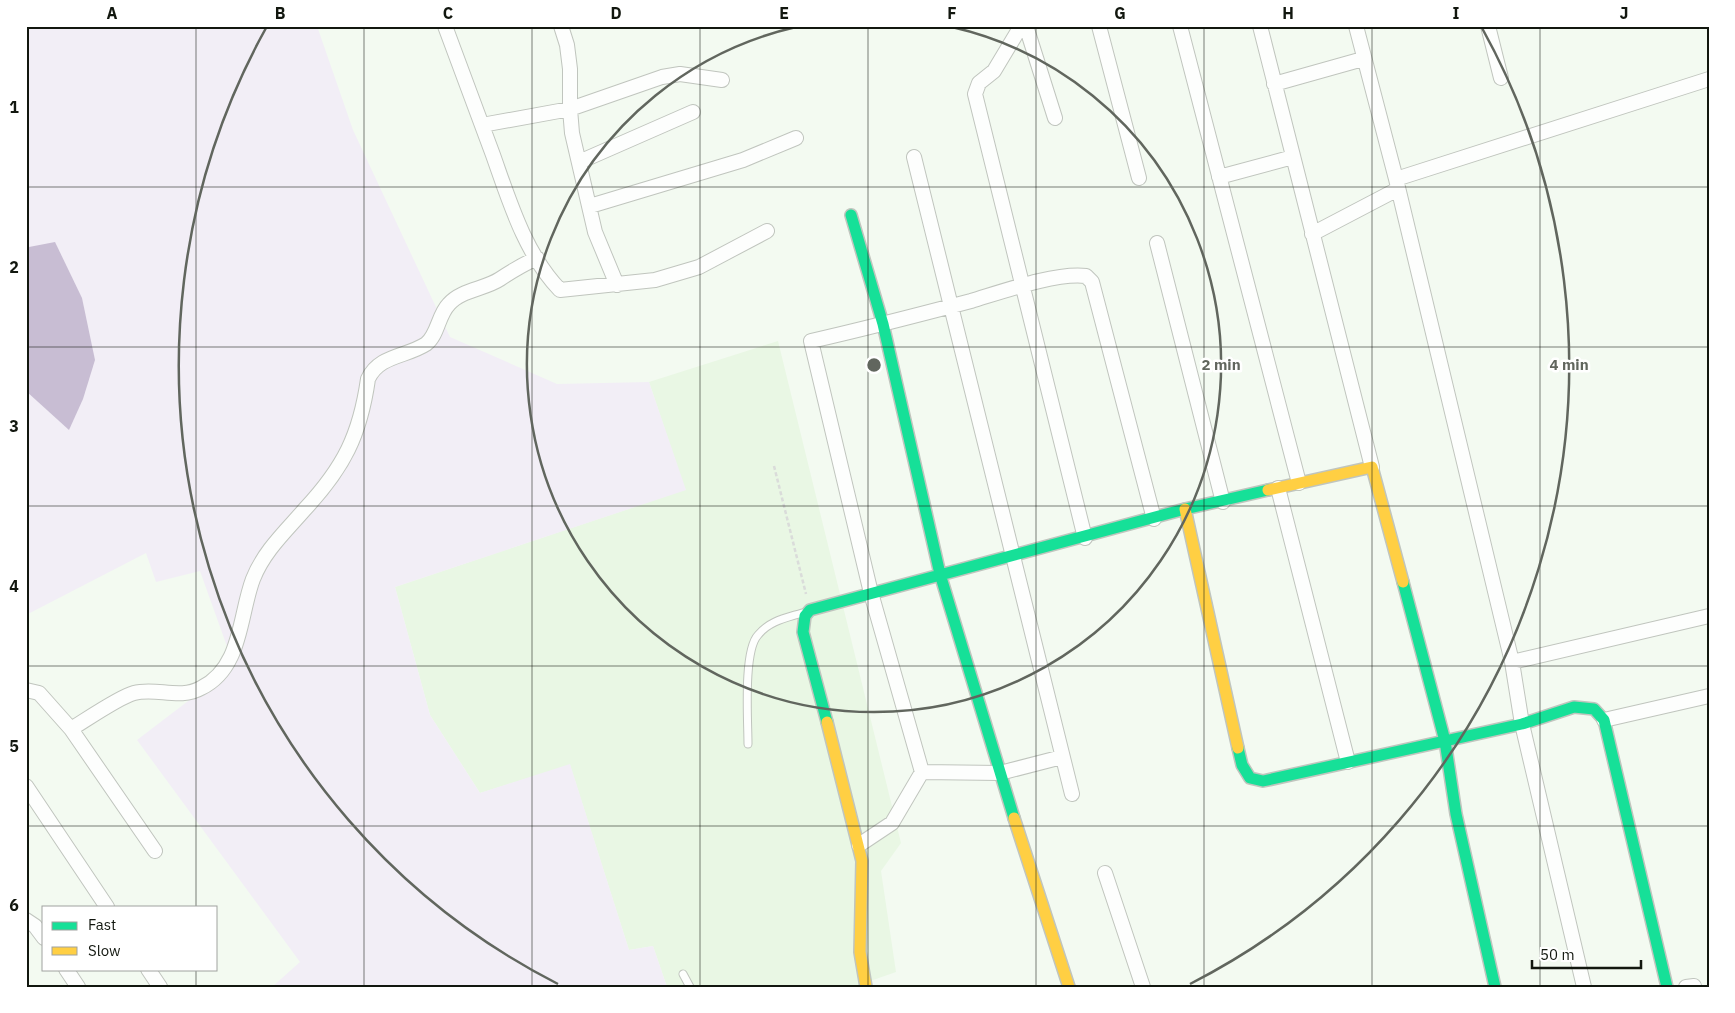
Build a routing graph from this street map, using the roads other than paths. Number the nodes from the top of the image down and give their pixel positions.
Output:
1 (445, 26) edge
2 (561, 26) edge
3 (1021, 26) edge
4 (1026, 26) edge
5 (1099, 26) edge
6 (1180, 26) edge
7 (1260, 26) edge
8 (1356, 26) edge
9 (1488, 26) edge
10 (1364, 59) junction
11 (1501, 78) dead end
12 (1709, 79) edge
13 (722, 80) dead end
14 (1274, 84) junction
15 (570, 109) junction
16 (693, 112) dead end
17 (1055, 118) dead end
18 (482, 125) junction
19 (796, 138) dead end
20 (914, 157) dead end
21 (1293, 157) junction
22 (579, 162) junction
23 (1219, 176) junction
24 (1138, 178) dead end
25 (1397, 184) junction
26 (590, 206) junction
27 (851, 215) dead end
28 (767, 231) dead end
29 (1312, 234) junction
30 (1157, 243) dead end
31 (537, 258) junction
32 (617, 285) junction
33 (1021, 287) junction
34 (951, 306) junction
35 (883, 324) junction
36 (1372, 467) junction
37 (1299, 483) junction
38 (1278, 488) junction
39 (1223, 502) junction
40 (1185, 509) junction
41 (1154, 519) junction
42 (1085, 538) junction
43 (1011, 556) junction
44 (940, 574) junction
45 (871, 593) junction
46 (810, 610) junction
47 (1709, 616) edge
48 (1512, 662) junction
49 (26, 690) edge
50 (1709, 696) edge
51 (1604, 720) junction
52 (1522, 724) junction
53 (71, 729) junction
54 (1445, 741) junction
55 (748, 744) dead end
56 (1062, 757) junction
57 (1348, 762) junction
58 (922, 772) junction
59 (1000, 773) junction
60 (26, 786) edge
61 (1072, 794) dead end
62 (859, 845) junction
63 (154, 851) dead end
64 (1105, 873) dead end
65 (106, 906) edge
66 (26, 920) edge
67 (42, 935) edge
68 (67, 970) edge
69 (149, 970) edge
70 (683, 974) dead end
71 (78, 987) edge
72 (160, 987) edge
73 (690, 987) edge
74 (866, 987) edge
75 (1069, 987) edge
76 (1143, 987) edge
77 (1495, 987) edge
78 (1584, 987) edge
79 (1667, 987) edge

1 - 18 street
2 - 15 street
3 - 33 street
4 - 17 street
5 - 24 street
6 - 23 street
7 - 14 street
8 - 10 street
9 - 11 street
10 - 14 street
10 - 25 street
12 - 25 street
13 - 15 street
14 - 21 street
15 - 18 street
15 - 22 street
16 - 22 street
18 - 31 street
19 - 26 street
20 - 34 street
21 - 23 street
21 - 29 street
22 - 26 street
23 - 37 street
25 - 29 street
25 - 48 street
26 - 32 street
27 - 35 street
28 - 32 street
29 - 36 street
30 - 39 street
31 - 32 street
31 - 53 street
33 - 34 street
33 - 41 street
33 - 42 street
34 - 35 street
34 - 43 street
35 - 44 street
35 - 45 street
36 - 37 street
36 - 54 street
37 - 38 street
38 - 39 street
38 - 57 street
39 - 40 street
40 - 41 street
40 - 57 street
41 - 42 street
42 - 43 street
43 - 44 street
43 - 56 street
44 - 45 street
44 - 59 street
45 - 46 street
45 - 58 street
46 - 55 lane
46 - 62 street
47 - 48 street
48 - 52 street
49 - 53 street
50 - 51 street
51 - 52 street
51 - 79 street
52 - 54 street
52 - 78 street
53 - 63 street
54 - 57 street
54 - 77 street
56 - 59 street
56 - 61 street
58 - 59 street
58 - 62 street
59 - 75 street
60 - 65 street
62 - 74 street
64 - 76 street
66 - 67 street
68 - 71 street
69 - 72 street
70 - 73 lane

